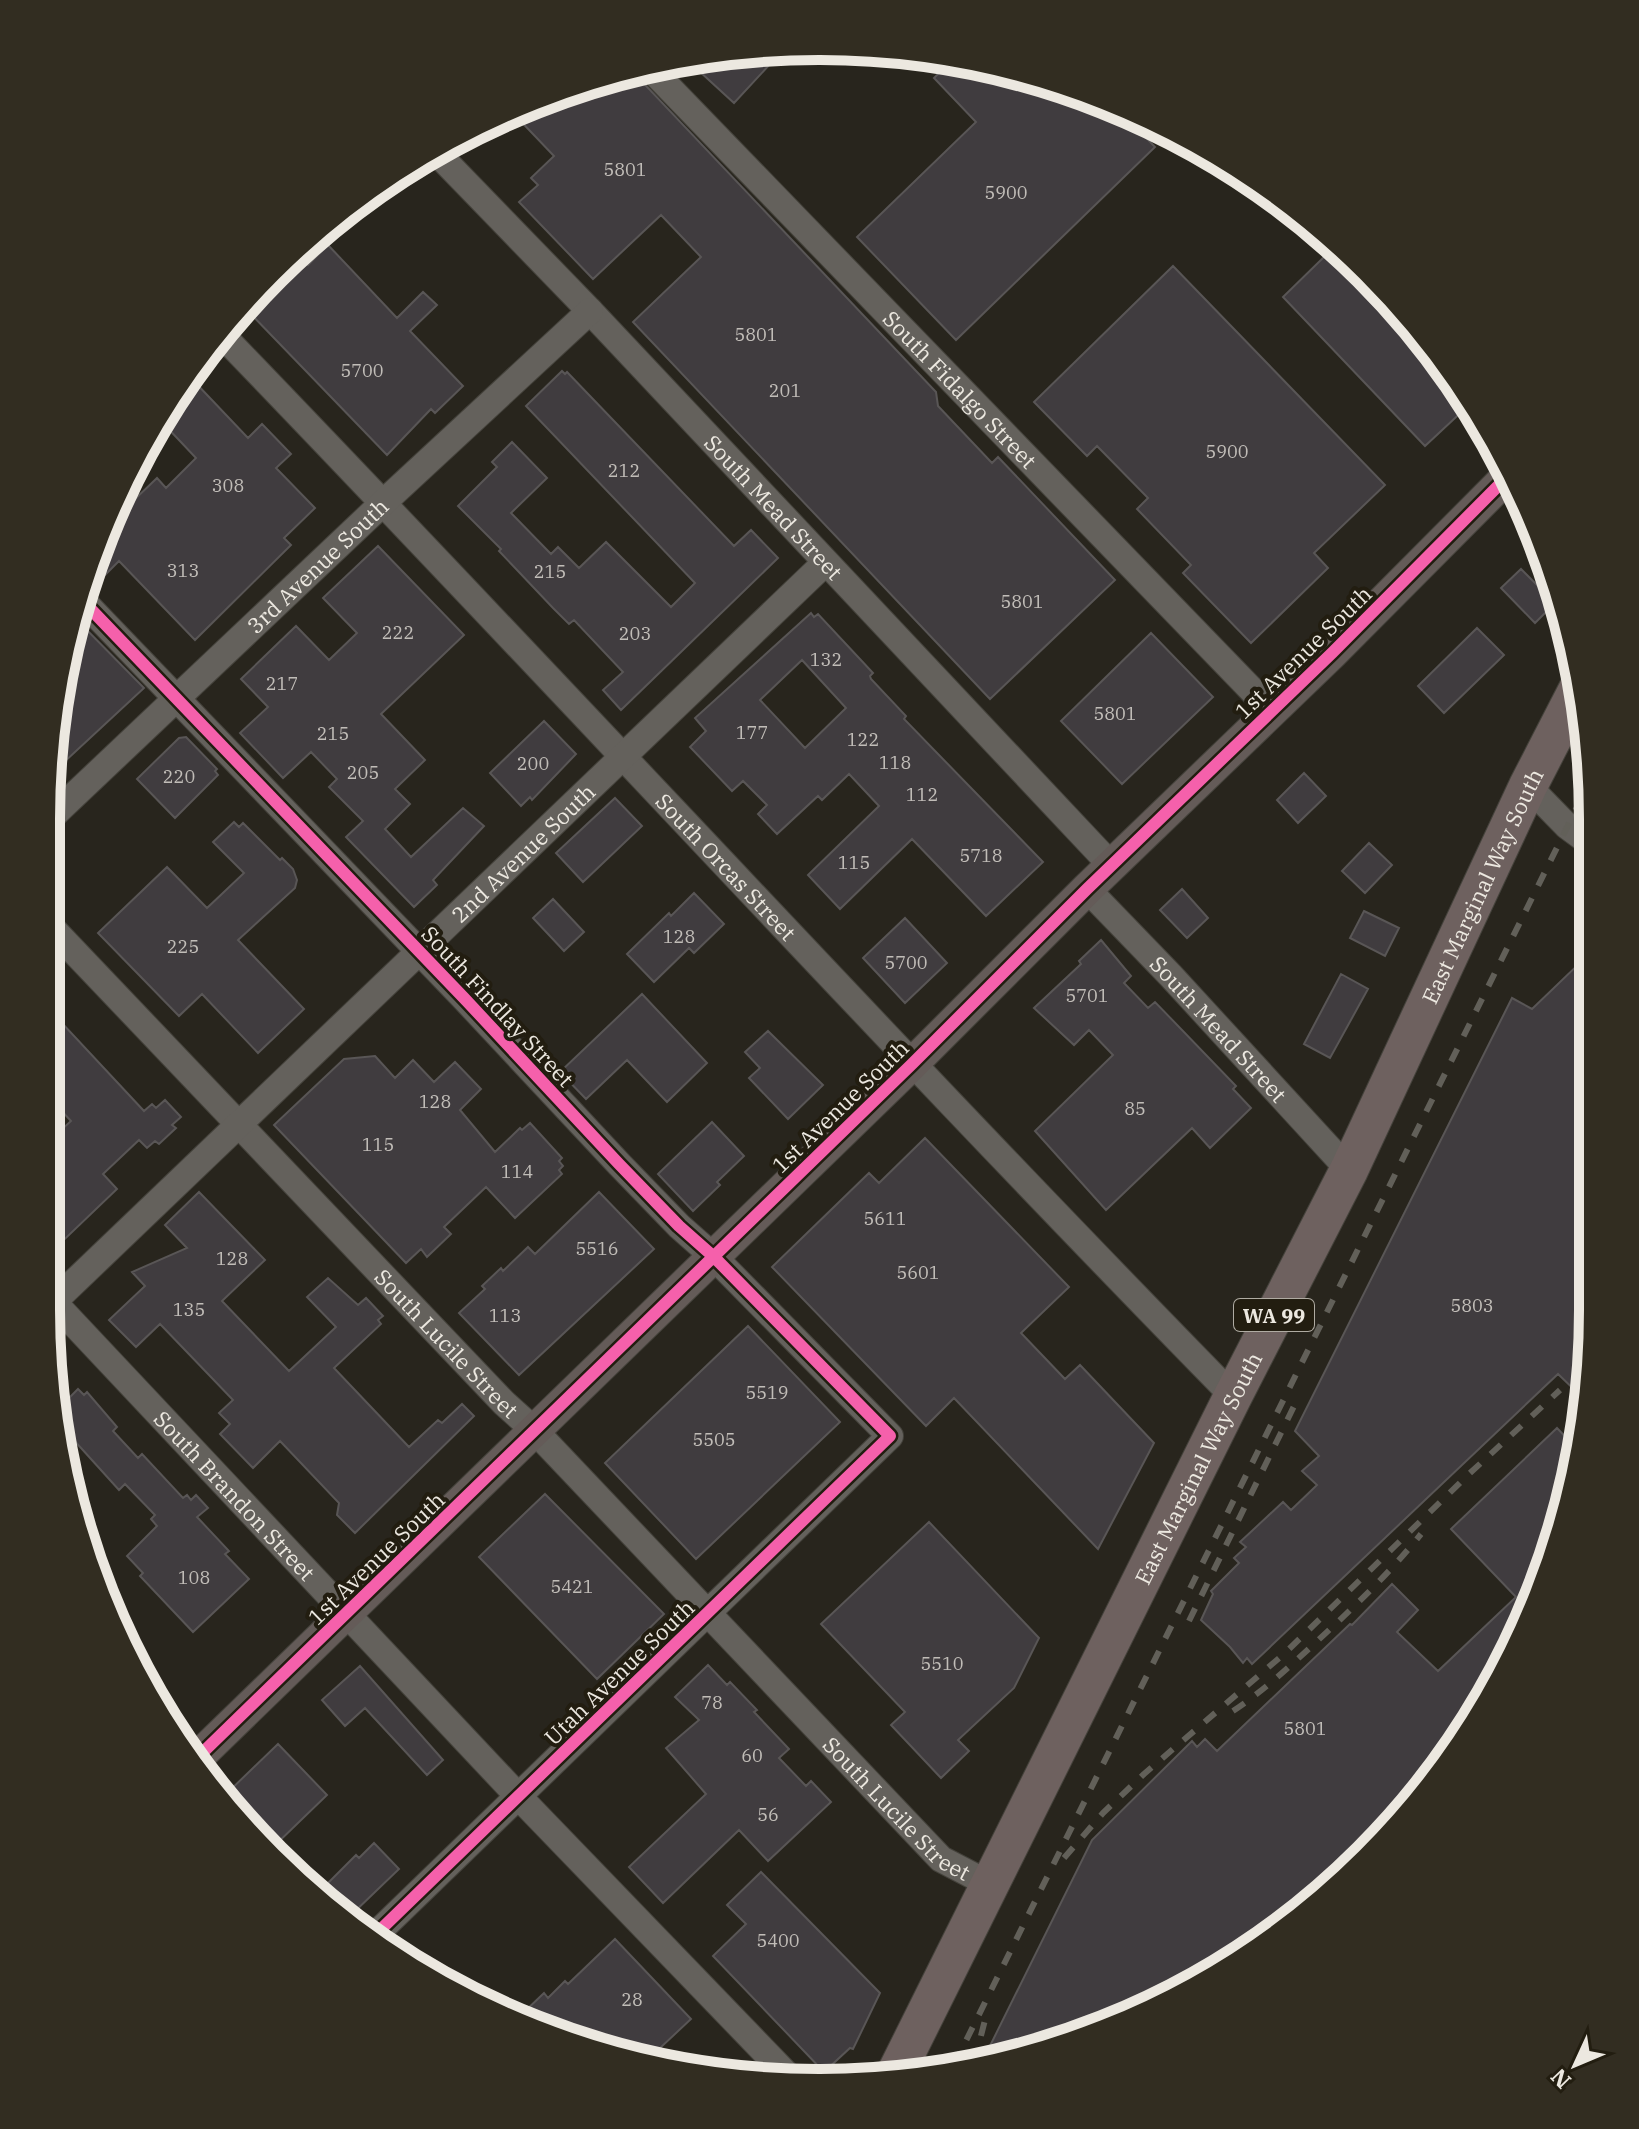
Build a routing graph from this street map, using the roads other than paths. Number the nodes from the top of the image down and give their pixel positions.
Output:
1 (659, 78) edge
2 (444, 160) edge
3 (590, 311) junction
4 (229, 342) edge
5 (1501, 483) edge
6 (384, 502) junction
7 (825, 563) junction
8 (90, 609) edge
9 (177, 699) junction
10 (1570, 704) edge
11 (1272, 711) junction
12 (623, 755) junction
13 (1528, 786) junction
14 (60, 808) edge
15 (1579, 835) edge
16 (1111, 865) junction
17 (1087, 889) junction
18 (60, 937) edge
19 (419, 951) junction
20 (912, 1064) junction
21 (239, 1124) junction
22 (1349, 1170) junction
23 (714, 1257) junction
24 (60, 1291) edge
25 (60, 1313) edge
26 (1233, 1396) junction
27 (535, 1431) junction
28 (890, 1436) joint
29 (347, 1613) junction
30 (707, 1615) junction
31 (203, 1752) edge
32 (519, 1797) junction
33 (991, 1885) junction
34 (381, 1929) edge
35 (900, 2064) edge
36 (780, 2067) edge

1 - 11 street, South Fidalgo Street
2 - 3 street, South Mead Street
3 - 6 street, 3rd Avenue South
3 - 7 street, South Mead Street
4 - 6 street, South Orcas Street
5 - 11 main road, 1st Avenue South
6 - 9 street, 3rd Avenue South
6 - 12 street, South Orcas Street
7 - 12 street, 2nd Avenue South
7 - 16 street, South Mead Street
8 - 9 street, South Findlay Street
9 - 14 street, 3rd Avenue South
9 - 19 street, South Findlay Street
10 - 13 highway, East Marginal Way South / WA 99
11 - 16 main road, 1st Avenue South
12 - 19 street, 2nd Avenue South
12 - 20 street, South Orcas Street
13 - 15 street
13 - 22 highway, East Marginal Way South / WA 99
16 - 17 main road, 1st Avenue South
17 - 20 main road, 1st Avenue South
17 - 22 street, South Mead Street
18 - 21 street, South Lucile Street
19 - 21 street, 2nd Avenue South
19 - 23 street, South Findlay Street
20 - 23 main road, 1st Avenue South
20 - 26 street, South Orcas Street
21 - 24 street, 2nd Avenue South
21 - 27 street, South Lucile Street
22 - 26 highway, East Marginal Way South / WA 99
23 - 27 main road, 1st Avenue South
23 - 28 street, South Findlay Street
25 - 29 street, South Brandon Street
26 - 33 highway, East Marginal Way South / WA 99
27 - 29 main road, 1st Avenue South
27 - 30 street, South Lucile Street
28 - 30 street, Utah Avenue South
29 - 31 main road, 1st Avenue South
29 - 32 street, South Brandon Street
30 - 32 street, Utah Avenue South
30 - 33 street, South Lucile Street
32 - 34 street, Utah Avenue South
32 - 36 street, South Brandon Street
33 - 35 highway, East Marginal Way South / WA 99

